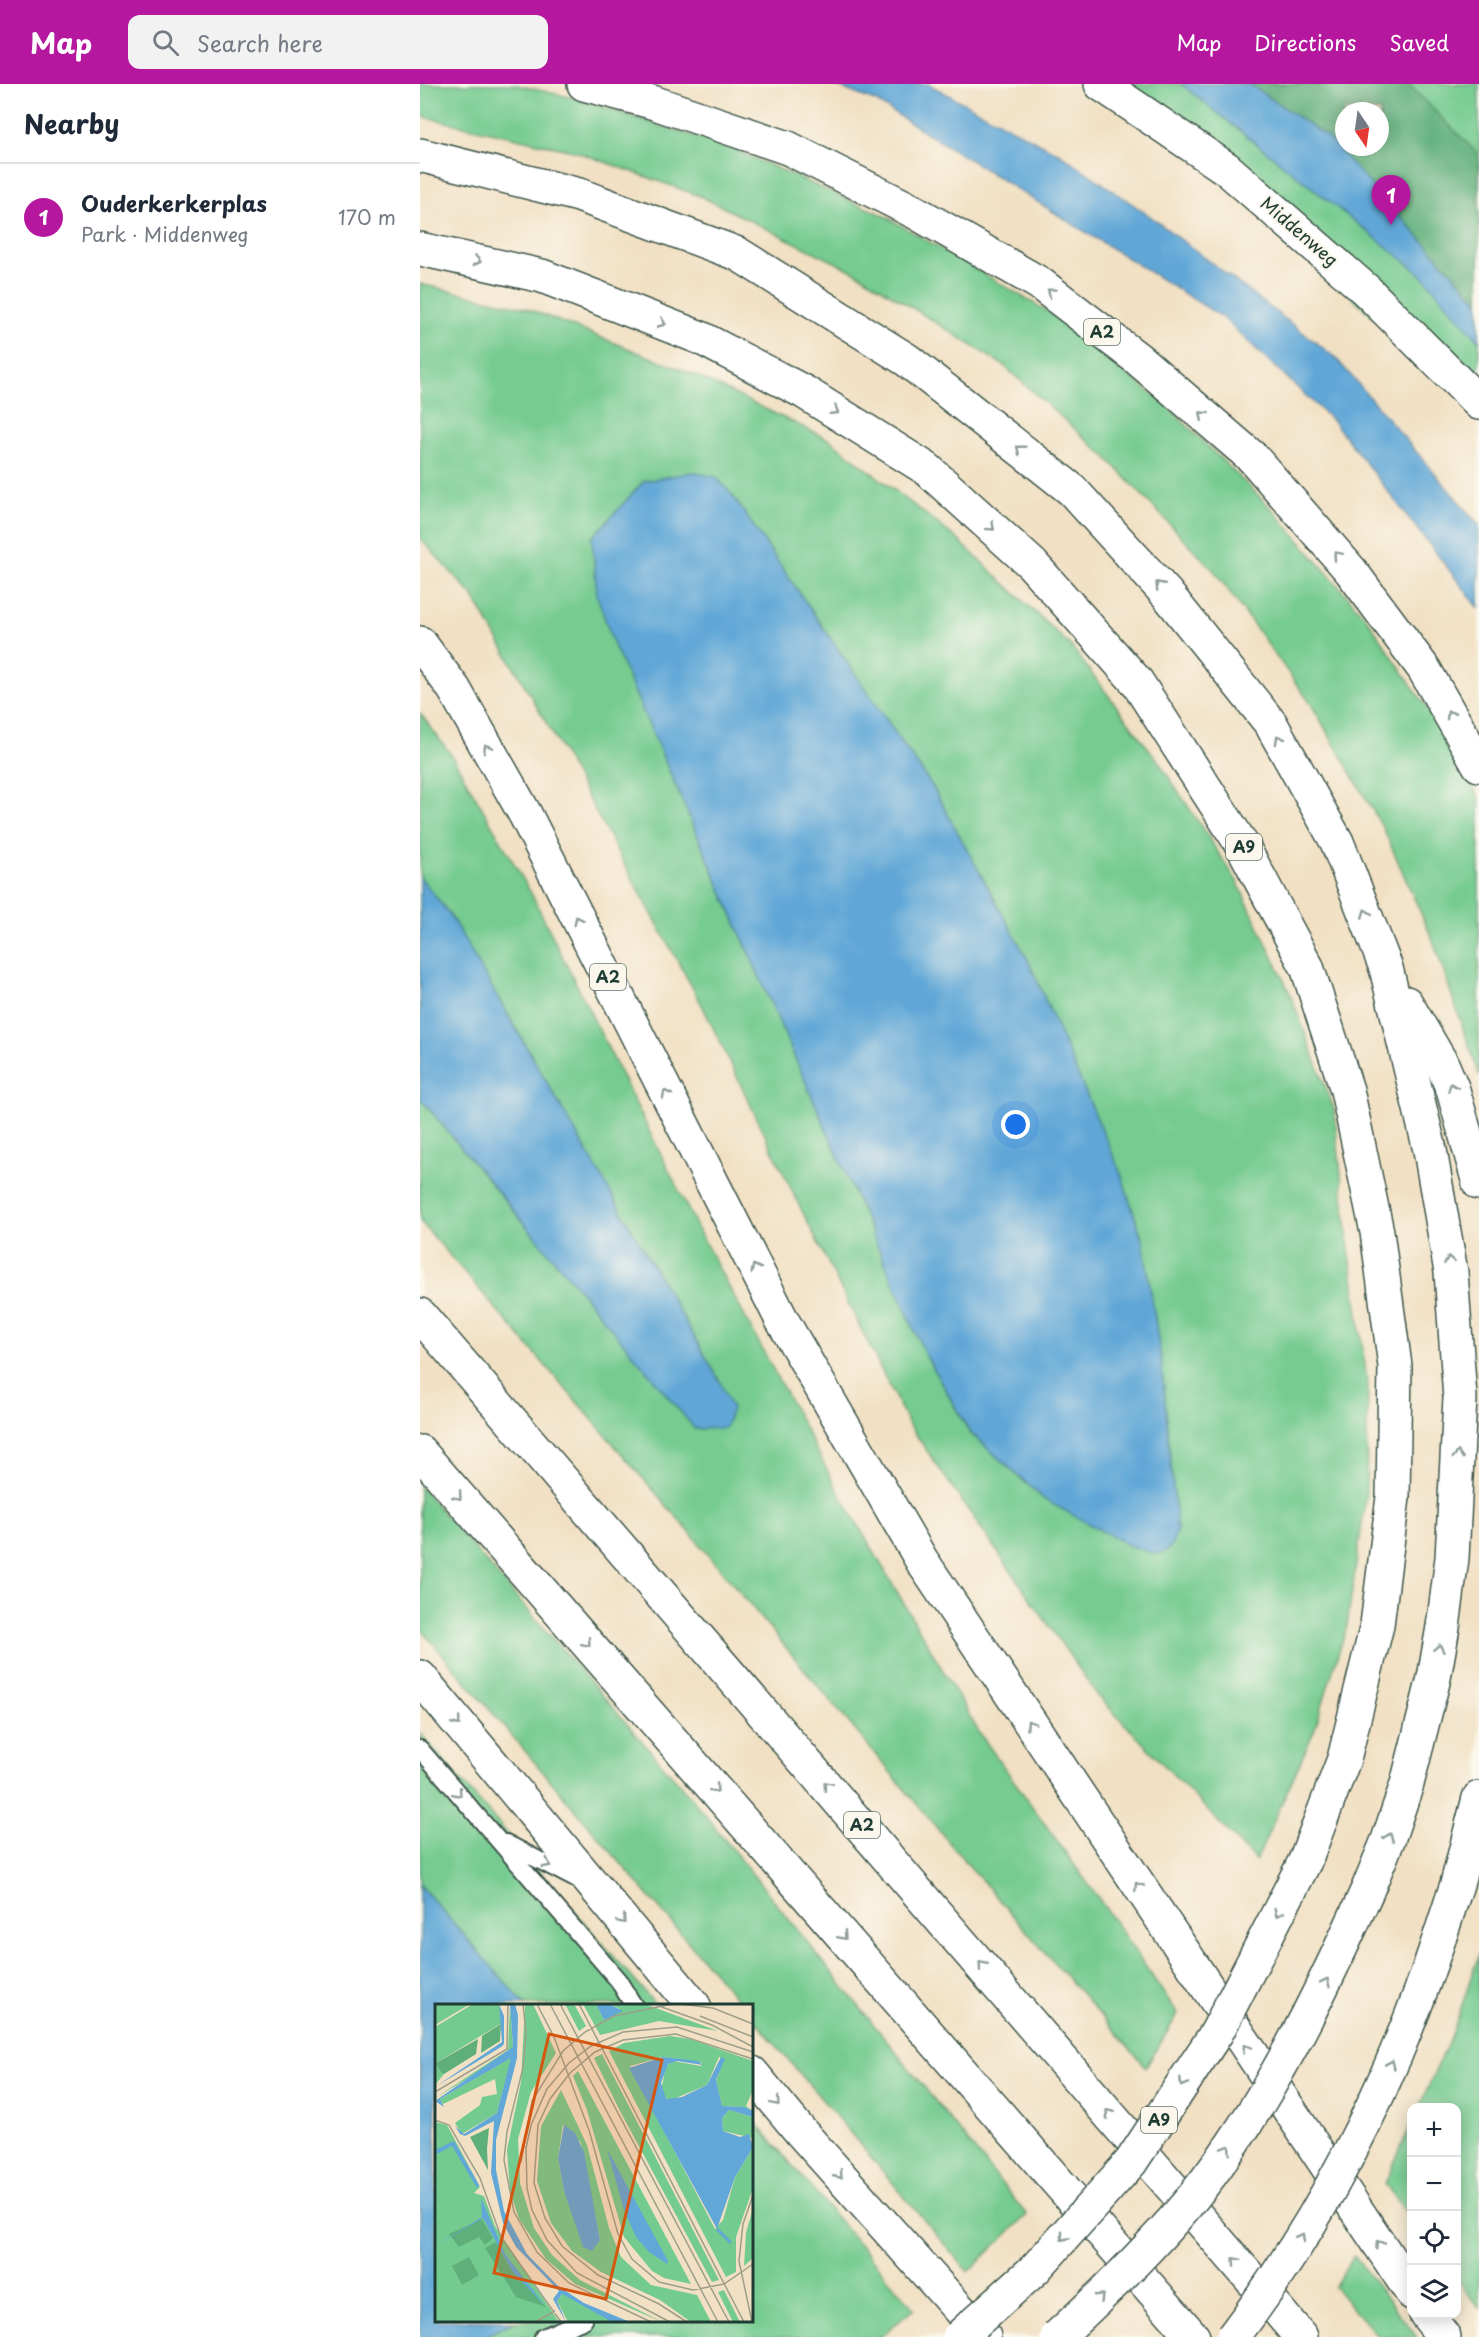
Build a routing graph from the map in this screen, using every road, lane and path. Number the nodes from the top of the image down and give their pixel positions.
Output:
1 (584, 84) edge
2 (1101, 84) edge
3 (420, 155) edge
4 (420, 249) edge
5 (1479, 403) edge
6 (420, 643) edge
7 (1479, 765) edge
8 (1386, 968) junction
9 (1479, 1183) edge
10 (420, 1315) edge
11 (420, 1452) edge
12 (420, 1677) edge
13 (420, 1749) edge
14 (1479, 1798) edge
15 (497, 1839) junction
16 (597, 1890) junction
17 (633, 2004) edge
18 (692, 2004) edge
19 (753, 2074) edge
20 (1407, 2286) edge
21 (1430, 2319) edge
22 (579, 2322) edge
23 (543, 2337) edge
24 (958, 2337) edge
25 (984, 2337) edge
26 (1057, 2337) edge
27 (1193, 2337) edge
28 (1233, 2337) edge
29 (1301, 2337) edge
30 (1444, 2337) edge

7 -> 1 main road, A2
2 - 5 main road, Middenweg
8 -> 3 main road
4 -> 24 main road, A9, bridge
20 -> 6 main road, A2
9 -> 8 main road
26 -> 8 main road, bridge
29 -> 10 main road, A2
11 -> 27 main road
12 -> 16 main road
13 -> 15 lane
28 -> 14 main road, bridge
15 -> 16 lane
15 - 17 lane
16 -> 18 main road
19 -> 25 main road
21 - 30 main road
22 - 23 lane

